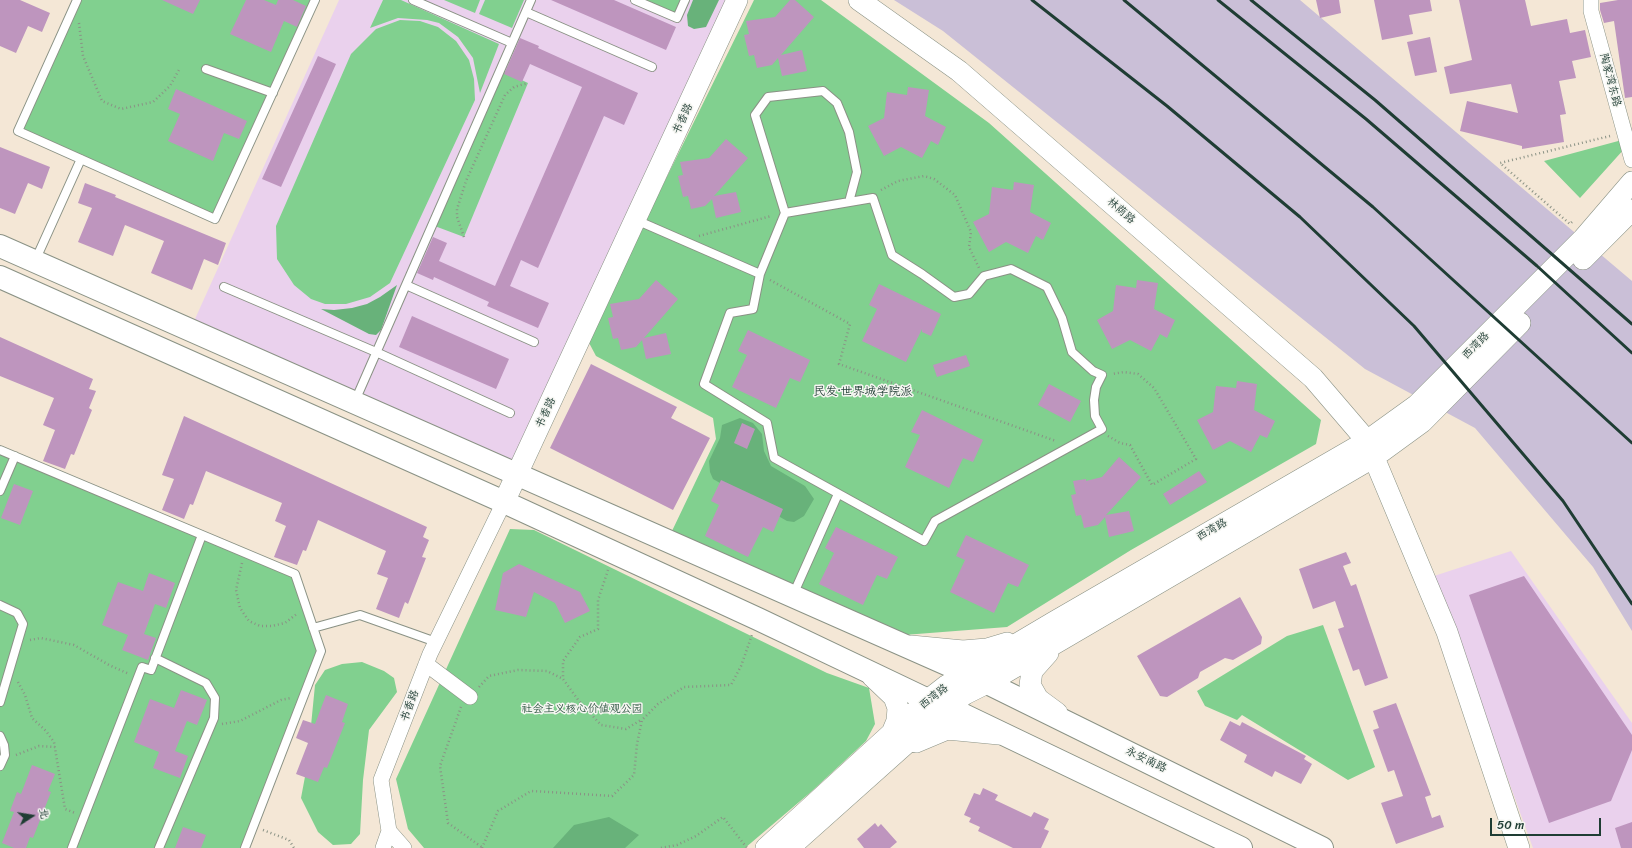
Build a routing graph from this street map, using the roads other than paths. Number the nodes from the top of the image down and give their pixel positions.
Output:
1 (315, 0) edge
2 (413, 0) edge
3 (531, 0) edge
4 (635, 0) edge
5 (685, 0) edge
6 (737, 0) edge
7 (859, 0) edge
8 (1591, 0) edge
9 (76, 2) edge
10 (526, 12) junction
11 (512, 43) junction
12 (652, 67) dead end
13 (206, 69) dead end
14 (272, 93) junction
15 (81, 159) junction
16 (1632, 160) edge
17 (1632, 182) edge
18 (849, 202) junction
19 (1632, 210) edge
20 (785, 213) junction
21 (636, 220) junction
22 (0, 246) edge
23 (35, 262) junction
24 (760, 274) junction
25 (0, 277) edge
26 (406, 285) junction
27 (224, 287) dead end
28 (534, 342) dead end
29 (376, 352) junction
30 (354, 402) junction
31 (510, 413) dead end
32 (1370, 449) junction
33 (0, 450) edge
34 (15, 456) junction
35 (517, 474) junction
36 (0, 491) edge
37 (838, 494) junction
38 (504, 502) junction
39 (202, 535) junction
40 (793, 595) junction
41 (0, 605) edge
42 (314, 628) junction
43 (1034, 634) junction
44 (1065, 638) junction
45 (436, 642) junction
46 (904, 645) junction
47 (155, 658) junction
48 (426, 664) junction
49 (865, 670) junction
50 (979, 678) junction
51 (470, 697) road end
52 (0, 702) edge
53 (938, 704) junction
54 (1072, 724) junction
55 (1004, 734) junction
56 (0, 736) edge
57 (897, 740) junction
58 (0, 766) edge
59 (389, 831) junction
60 (72, 848) edge
61 (159, 848) edge
62 (245, 848) edge
63 (383, 848) edge
64 (404, 848) edge
65 (766, 848) edge
66 (789, 848) edge
67 (1242, 848) edge
68 (1322, 848) edge
69 (1519, 848) edge

1 - 14 lane
2 - 11 lane
3 - 10 lane
4 - 5 lane
6 - 21 main road, 书香路
7 - 32 main road, 林荫路
8 - 16 street, 陶家湾东路
9 - 15 lane
10 - 11 lane
10 - 12 lane
11 - 26 lane
13 - 14 lane
14 - 15 lane
15 - 23 lane
17 - 32 main road, 西湾路
18 - 20 lane
18 - 20 lane
18 - 37 lane
19 - 32 main road, 西湾路
20 - 24 lane
21 - 24 lane
21 - 35 main road, 书香路
22 - 23 main road, 永安南路
23 - 30 main road, 永安南路
24 - 37 lane
25 - 38 main road
26 - 28 lane
26 - 29 lane
27 - 29 lane
29 - 30 lane
29 - 31 lane
30 - 35 main road, 永安南路
32 - 43 main road, 西湾路
32 - 44 main road, 西湾路
32 - 69 main road, 林荫路
33 - 34 lane
34 - 36 lane
34 - 39 lane
35 - 38 main road, 书香路
35 - 40 main road, 永安南路
37 - 40 lane
38 - 45 street, 书香路
38 - 49 main road
39 - 42 lane
39 - 47 lane
40 - 46 main road, 永安南路
41 - 52 lane
42 - 45 lane
42 - 62 lane
43 - 46 main road
43 - 50 main road, 西湾路
44 - 50 main road, 西湾路
44 - 54 main road
45 - 48 street, 书香路
46 - 50 main road, 永安南路
47 - 60 lane
47 - 61 lane
48 - 51 street
48 - 59 street, 书香路
49 - 53 main road
49 - 57 main road
50 - 53 main road, 西湾路
50 - 54 main road, 永安南路
53 - 55 main road
53 - 57 main road, 西湾路
54 - 68 main road, 永安南路
55 - 57 main road
55 - 67 main road
56 - 58 lane
57 - 65 main road, 西湾路
57 - 66 main road, 西湾路
59 - 63 street, 书香路
59 - 64 street

